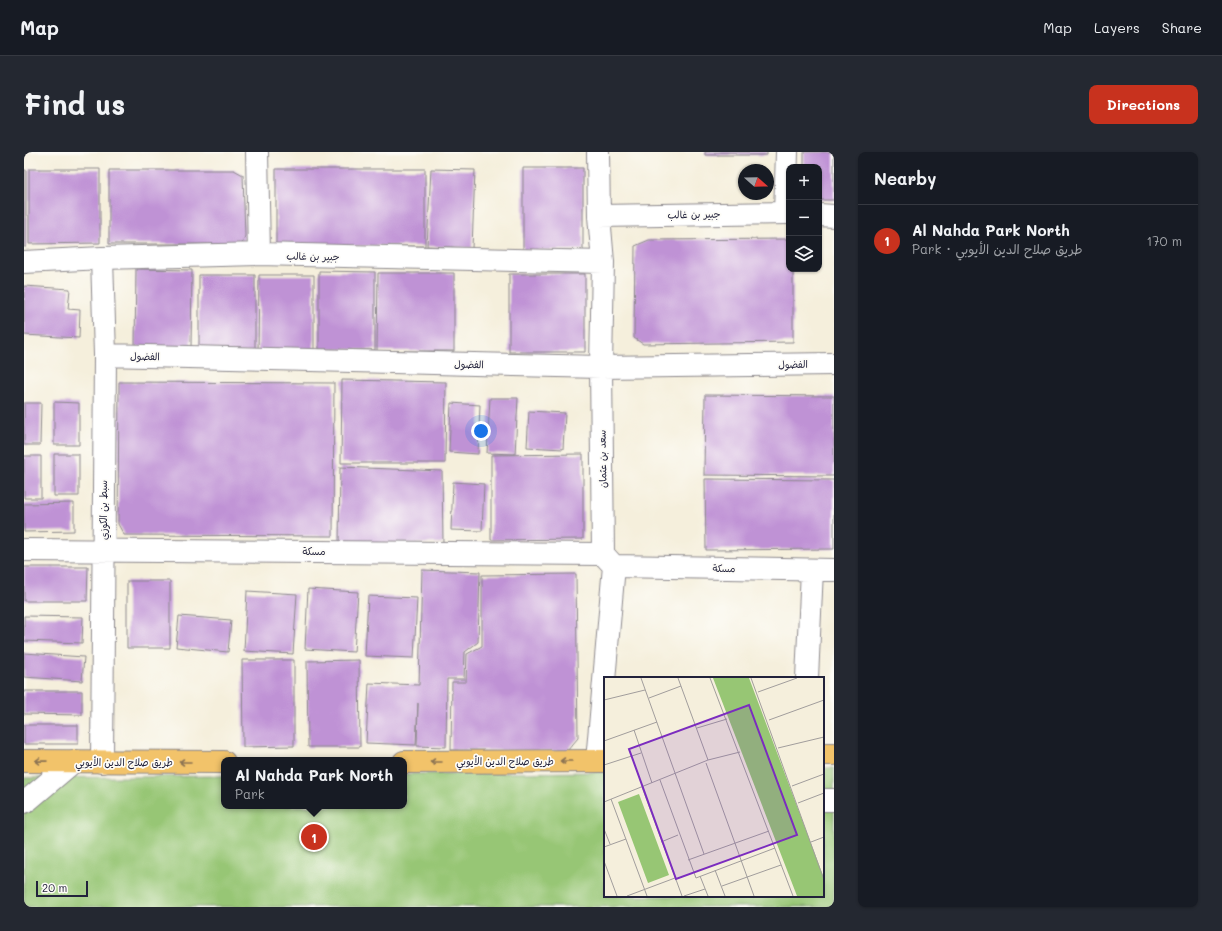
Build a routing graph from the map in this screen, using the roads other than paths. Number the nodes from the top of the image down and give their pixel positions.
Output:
1 (257, 152) edge
2 (592, 152) edge
3 (598, 152) edge
4 (787, 152) edge
5 (787, 200) edge
6 (786, 213) edge
7 (822, 215) edge
8 (599, 216) junction
9 (834, 216) edge
10 (259, 254) junction
11 (102, 258) junction
12 (24, 262) edge
13 (603, 262) junction
14 (105, 355) junction
15 (834, 364) edge
16 (601, 367) junction
17 (24, 550) edge
18 (103, 550) junction
19 (609, 560) junction
20 (812, 570) junction
21 (834, 570) edge
22 (604, 677) edge
23 (807, 677) edge
24 (604, 686) edge
25 (24, 761) edge
26 (601, 761) edge
27 (74, 762) junction
28 (102, 762) junction
29 (221, 762) edge
30 (407, 762) edge
31 (24, 802) edge

1 - 10 street
2 - 3 street
3 - 8 street, سعد بن عثمان
4 - 5 street
6 - 8 street, جبير بن غالب
7 - 9 street
8 - 13 street, سعد بن عثمان
10 - 11 street, جبير بن غالب
10 - 13 street, جبير بن غالب
11 - 12 street, جبير بن غالب
11 - 14 street, سبط بن الكوزي
13 - 16 street, سعد بن عثمان
14 - 16 street, الفضول
14 - 18 street, سبط بن الكوزي
15 - 16 street, الفضول
16 - 19 street, سعد بن عثمان
17 - 18 street, مسكة
18 - 19 street, مسكة
18 - 28 street, سبط بن الكوزي
19 - 20 street, مسكة
19 - 22 street, سعد بن عثمان
20 - 21 street, مسكة
20 - 23 street
24 - 26 street, سعد بن عثمان
27 -> 25 main road, طريق صلاح الدين الأيوبي
26 -> 30 main road, طريق صلاح الدين الأيوبي
27 - 28 main road, طريق صلاح الدين الأيوبي
27 - 31 street
29 -> 28 main road, طريق صلاح الدين الأيوبي

